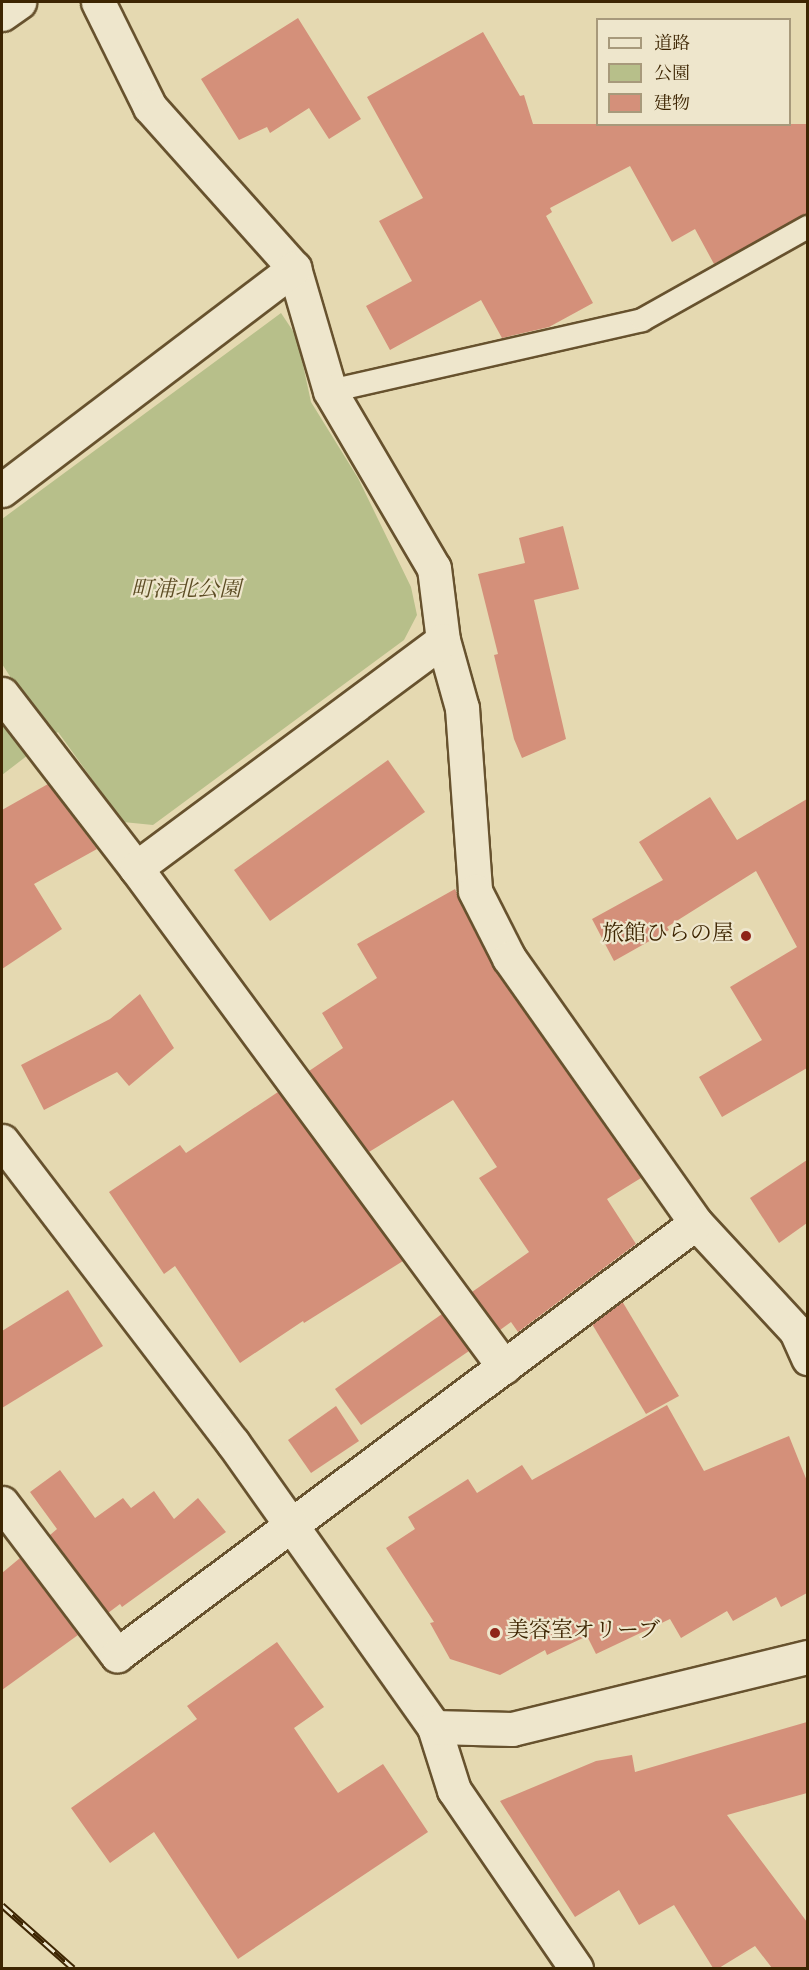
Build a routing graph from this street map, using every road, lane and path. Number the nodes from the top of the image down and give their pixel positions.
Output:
1 (19, 2) edge
2 (98, 2) edge
3 (2, 15) edge
4 (807, 227) edge
5 (294, 268) junction
6 (330, 391) junction
7 (2, 490) edge
8 (443, 640) junction
9 (2, 694) edge
10 (136, 868) junction
11 (2, 1141) edge
12 (696, 1223) junction
13 (807, 1358) edge
14 (504, 1367) junction
15 (2, 1503) edge
16 (292, 1526) junction
17 (807, 1657) edge
18 (434, 1727) junction
19 (576, 1968) edge

1 - 3 street
2 - 5 street
4 - 6 lane
5 - 6 street
5 - 7 street
6 - 8 street
8 - 10 street
8 - 12 street
9 - 10 street
10 - 14 street
11 - 16 street
12 - 13 street
12 - 14 street
14 - 16 street
15 - 16 street
16 - 18 street
17 - 18 street
18 - 19 street

